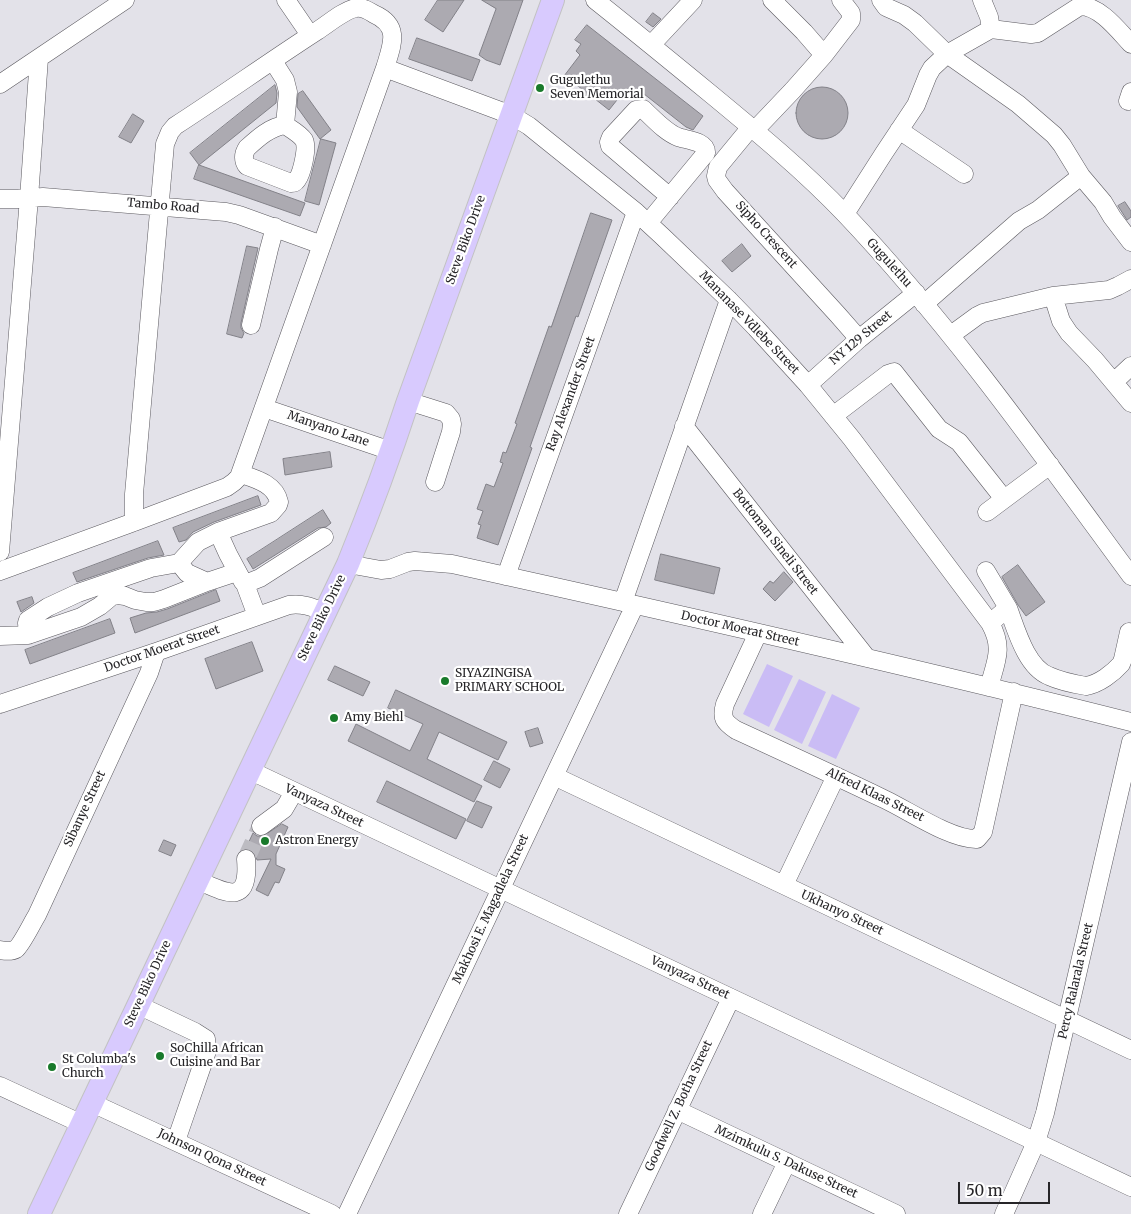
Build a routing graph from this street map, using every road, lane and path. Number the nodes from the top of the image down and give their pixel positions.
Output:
1 (125, 0) edge
2 (286, 0) edge
3 (553, 0) edge
4 (595, 0) edge
5 (693, 0) edge
6 (772, 0) edge
7 (841, 0) edge
8 (881, 0) edge
9 (982, 0) edge
10 (366, 4) edge
11 (991, 29) junction
12 (310, 35) junction
13 (1131, 44) edge
14 (651, 45) junction
15 (947, 54) junction
16 (824, 55) junction
17 (39, 58) junction
18 (273, 61) junction
19 (385, 68) junction
20 (0, 84) edge
21 (511, 115) junction
22 (285, 125) dead end
23 (753, 128) junction
24 (899, 130) junction
25 (964, 174) dead end
26 (1081, 176) junction
27 (670, 196) junction
28 (29, 198) junction
29 (0, 199) edge
30 (160, 206) junction
31 (845, 214) junction
32 (642, 218) junction
33 (275, 227) junction
34 (1131, 242) edge
35 (322, 245) junction
36 (1131, 279) edge
37 (1053, 296) junction
38 (920, 298) junction
39 (728, 300) junction
40 (251, 325) dead end
41 (951, 335) junction
42 (859, 339) junction
43 (1131, 366) edge
44 (1114, 382) junction
45 (808, 385) junction
46 (408, 400) junction
47 (1131, 403) edge
48 (264, 408) junction
49 (833, 416) junction
50 (684, 426) junction
51 (392, 451) junction
52 (1050, 465) junction
53 (241, 474) junction
54 (435, 482) dead end
55 (1004, 499) junction
56 (987, 512) dead end
57 (134, 522) junction
58 (218, 532) junction
59 (324, 537) dead end
60 (0, 552) edge
61 (179, 563) junction
62 (348, 564) junction
63 (0, 571) edge
64 (986, 571) dead end
65 (506, 576) junction
66 (1131, 576) edge
67 (241, 578) junction
68 (206, 582) junction
69 (106, 591) junction
70 (629, 603) junction
71 (1008, 608) junction
72 (324, 612) junction
73 (258, 616) junction
74 (990, 623) junction
75 (1128, 632) dead end
76 (758, 633) junction
77 (0, 636) edge
78 (156, 652) junction
79 (867, 658) junction
80 (989, 687) junction
81 (1014, 692) junction
82 (0, 704) edge
83 (1131, 722) edge
84 (1131, 742) edge
85 (249, 770) junction
86 (554, 776) junction
87 (836, 776) junction
88 (294, 792) junction
89 (261, 826) tunnel mouth
90 (246, 859) tunnel mouth
91 (197, 880) junction
92 (784, 885) junction
93 (500, 889) junction
94 (0, 950) edge
95 (730, 998) junction
96 (138, 1005) junction
97 (1067, 1019) junction
98 (1131, 1050) edge
99 (0, 1086) edge
100 (92, 1103) junction
101 (677, 1110) junction
102 (76, 1121) junction
103 (176, 1141) junction
104 (1036, 1142) junction
105 (787, 1162) junction
106 (1131, 1188) edge
107 (39, 1214) edge
108 (332, 1214) edge
109 (347, 1214) edge
110 (628, 1214) edge
111 (762, 1214) edge
112 (896, 1214) edge
113 (1004, 1214) edge

1 - 17 street
2 - 12 street
3 - 21 main road, Steve Biko Drive
4 - 14 street, Gugulethu
5 - 14 street
6 - 16 street
7 - 16 street
8 - 15 street
9 - 11 street
10 - 12 street
10 - 19 street
11 - 13 street
11 - 15 street
12 - 18 street
14 - 23 street, Gugulethu
15 - 24 street
15 - 26 street
16 - 23 street
17 - 20 street
17 - 28 street
18 - 22 street
18 - 30 street
19 - 21 street, Mananase Vdlebe Street
19 - 35 street
21 - 32 street, Mananase Vdlebe Street
21 - 46 main road, Steve Biko Drive
23 - 31 street, Gugulethu
23 - 42 street, Sipho Crescent
24 - 25 street
24 - 31 street
26 - 34 street
26 - 38 street, NY 129 Street
27 - 27 street, Ray Alexander Street
27 - 32 street, Ray Alexander Street
28 - 29 street, Tambo Road
28 - 30 street, Tambo Road
28 - 60 street
30 - 33 street, Tambo Road
30 - 57 street
31 - 38 street, Gugulethu
32 - 39 street, Mananase Vdlebe Street
32 - 65 street, Ray Alexander Street
33 - 35 street, Tambo Road
33 - 40 street
35 - 48 street
36 - 37 street
37 - 41 street
37 - 44 street
38 - 41 street, Gugulethu
38 - 42 street, NY 129 Street
39 - 45 street, Mananase Vdlebe Street
39 - 50 street, Makhosi E. Magadlela Street
41 - 52 street, Gugulethu
42 - 45 street, NY 129 Street
43 - 44 street
44 - 47 street
45 - 49 street, Mananase Vdlebe Street
46 - 51 main road, Steve Biko Drive
46 - 54 street
48 - 51 street, Manyano Lane
48 - 53 street
49 - 55 street
49 - 74 street, Mananase Vdlebe Street
50 - 70 street, Makhosi E. Magadlela Street
50 - 79 street, Bottoman Sineli Street
51 - 62 main road, Steve Biko Drive
52 - 55 street
52 - 66 street, Gugulethu
53 - 57 street
53 - 58 street
55 - 56 street
57 - 63 street
58 - 61 street
58 - 67 street
59 - 67 street
61 - 68 street
61 - 69 street
62 - 65 street, Doctor Moerat Street
62 - 72 main road, Steve Biko Drive
64 - 71 street
65 - 70 street, Doctor Moerat Street
67 - 68 street
67 - 73 street
68 - 69 street
69 - 77 street
70 - 76 street, Doctor Moerat Street
70 - 86 street, Makhosi E. Magadlela Street
71 - 74 street
71 - 75 street
72 - 73 street, Doctor Moerat Street
72 - 85 main road, Steve Biko Drive
73 - 78 street, Doctor Moerat Street
74 - 80 street, Mananase Vdlebe Street
76 - 79 street, Doctor Moerat Street
76 - 87 street, Alfred Klaas Street
78 - 82 street, Doctor Moerat Street
78 - 94 street, Sibanye Street
79 - 80 street, Doctor Moerat Street
80 - 81 street, Doctor Moerat Street
81 - 83 street, Doctor Moerat Street
81 - 87 street, Alfred Klaas Street
84 - 97 street, Percy Ralarala Street
85 - 88 street, Vanyaza Street
85 - 91 main road, Steve Biko Drive
86 - 92 street, Ukhanyo Street
86 - 93 street, Makhosi E. Magadlela Street
87 - 92 street
88 - 89 street
88 - 93 street, Vanyaza Street
90 - 91 street
91 - 96 main road, Steve Biko Drive
92 - 97 street, Ukhanyo Street
93 - 95 street, Vanyaza Street
93 - 109 street, Makhosi E. Magadlela Street
95 - 101 street, Goodwell Z. Botha Street
95 - 104 street, Vanyaza Street
96 - 100 main road, Steve Biko Drive
96 - 103 street
97 - 98 street, Ukhanyo Street
97 - 104 street, Percy Ralarala Street
99 - 102 street
100 - 102 main road, Steve Biko Drive
100 - 103 street, Johnson Qona Street
101 - 105 street, Mzimkulu S. Dakuse Street
101 - 110 street, Goodwell Z. Botha Street
102 - 107 main road, Steve Biko Drive
103 - 108 street, Johnson Qona Street
104 - 106 street, Vanyaza Street
104 - 113 street, Percy Ralarala Street
105 - 111 street
105 - 112 street, Mzimkulu S. Dakuse Street

